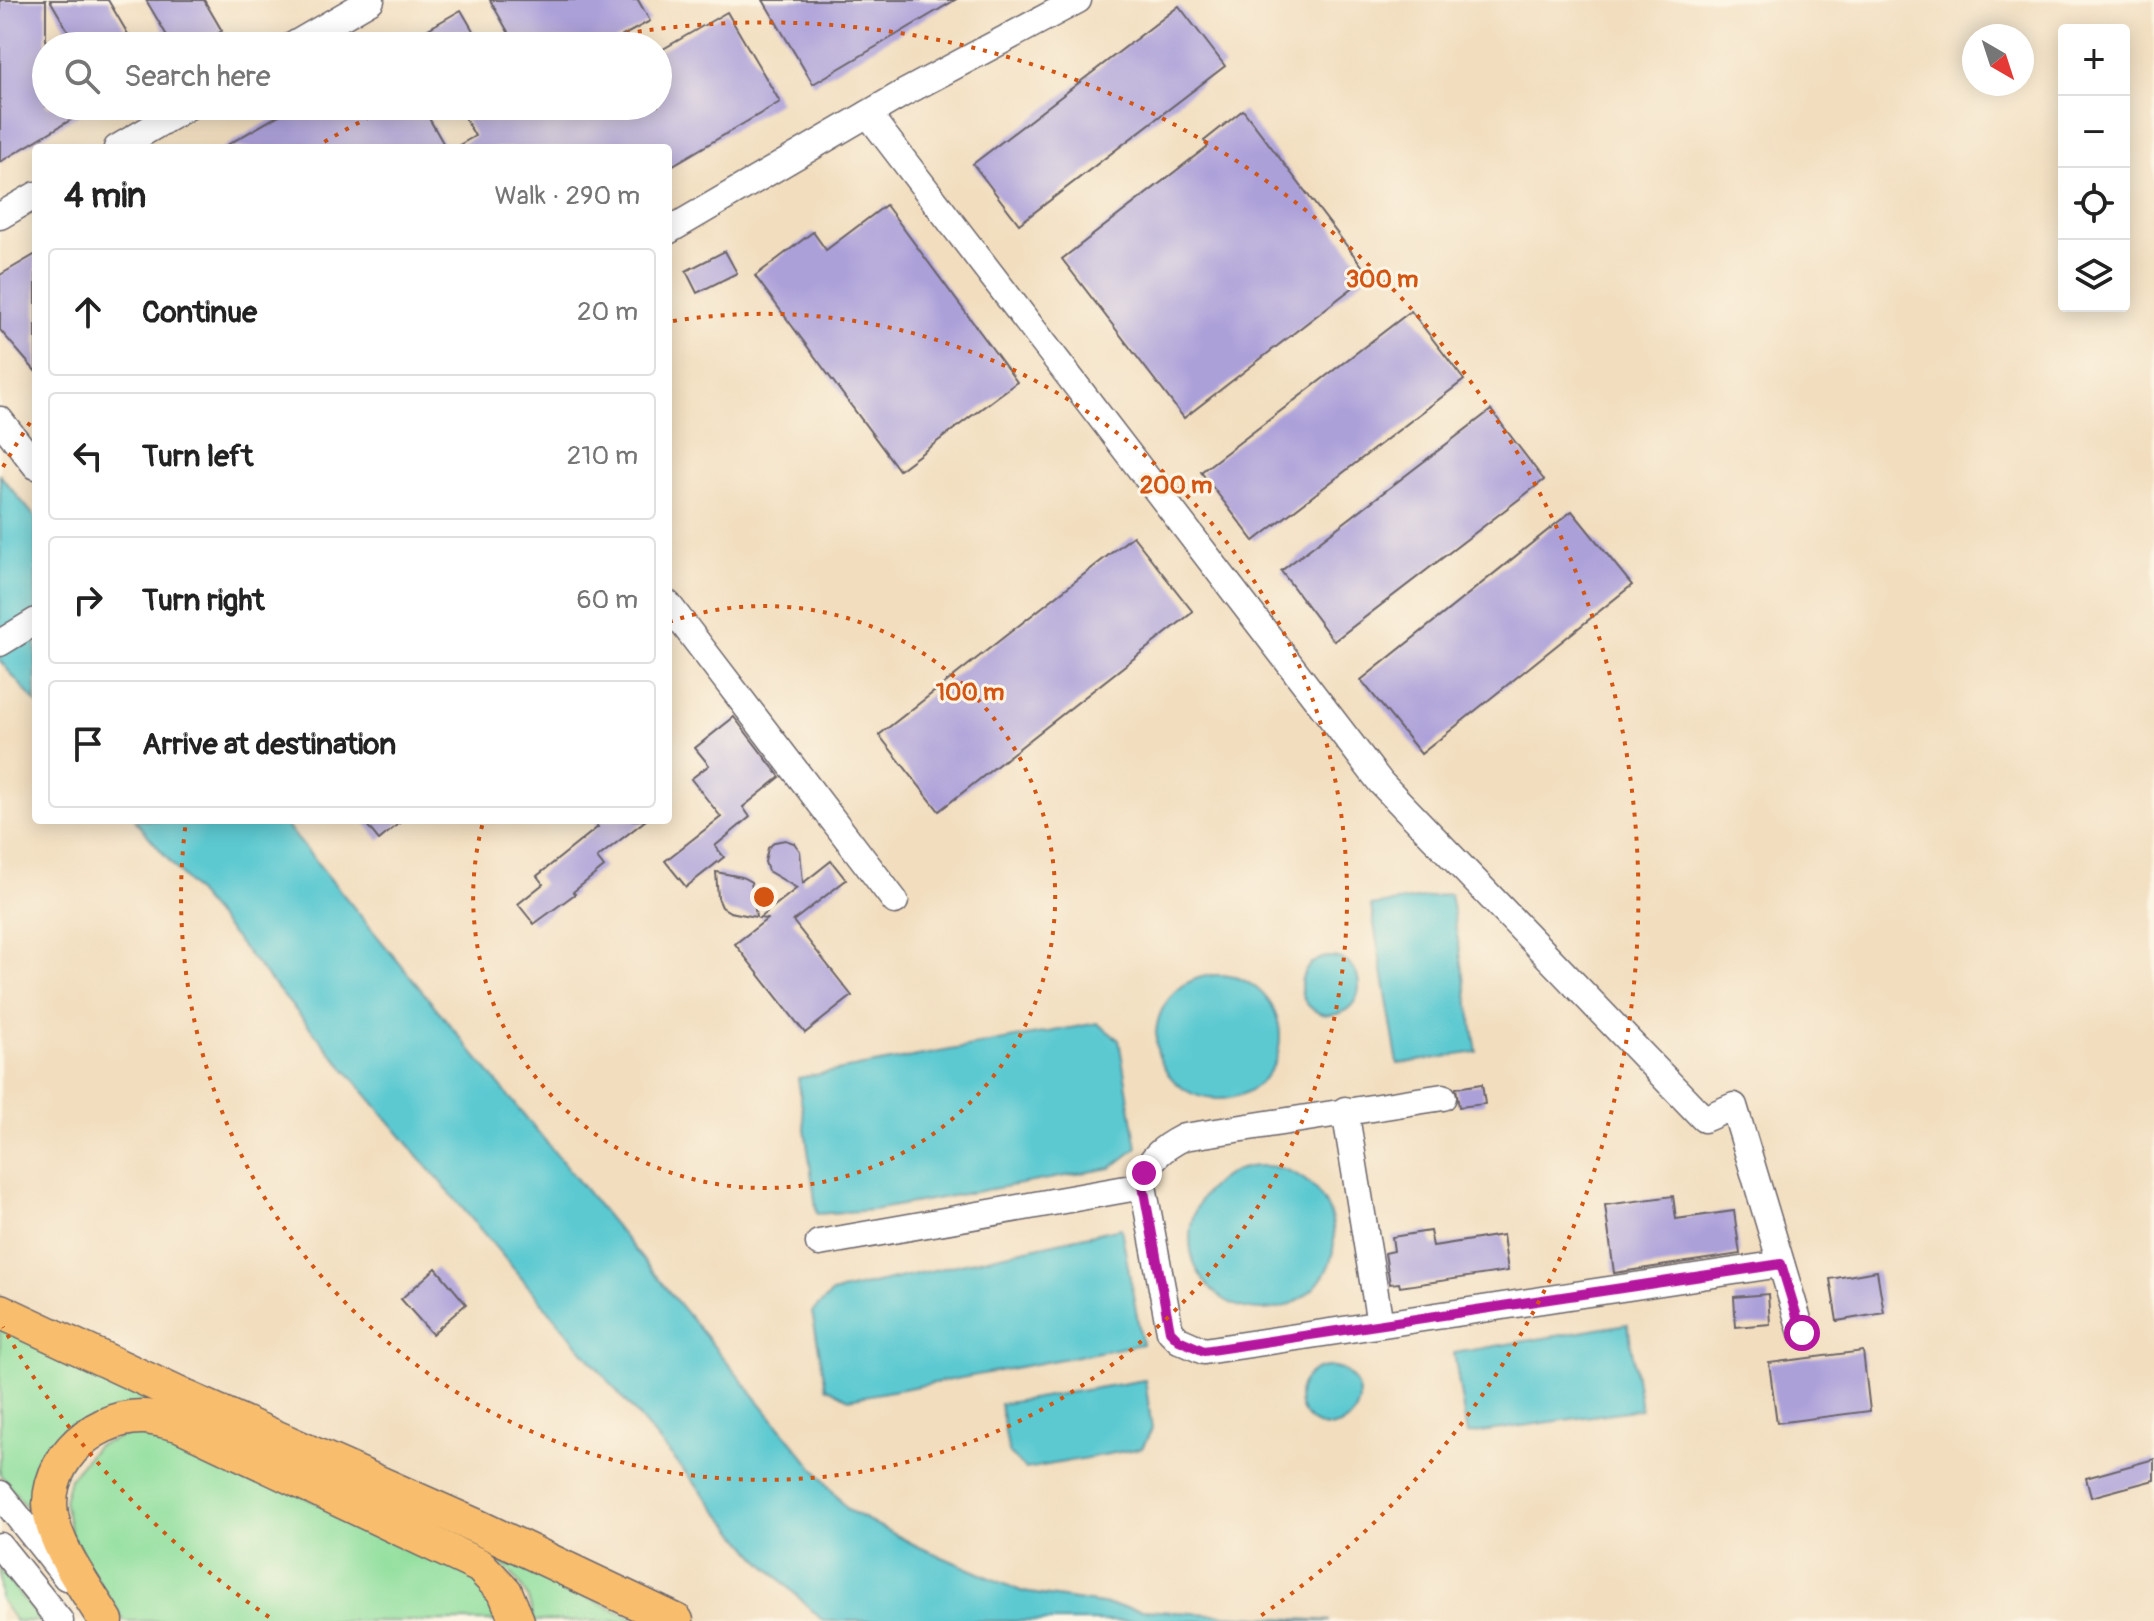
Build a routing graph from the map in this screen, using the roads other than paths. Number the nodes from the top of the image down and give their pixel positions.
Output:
1 (371, 0) edge
2 (1078, 0) edge
3 (316, 32) edge
4 (868, 114) junction
5 (165, 120) edge
6 (124, 144) edge
7 (32, 197) edge
8 (0, 216) edge
9 (672, 229) edge
10 (0, 420) edge
11 (32, 461) edge
12 (672, 609) edge
13 (32, 623) edge
14 (0, 643) edge
15 (895, 901) dead end
16 (1443, 1097) dead end
17 (1345, 1110) junction
18 (1143, 1186) junction
19 (819, 1243) dead end
20 (1781, 1264) junction
21 (0, 1311) edge
22 (1380, 1324) junction
23 (1802, 1333) dead end
24 (0, 1494) edge
25 (0, 1546) edge
26 (60, 1621) edge
27 (103, 1621) edge
28 (517, 1621) edge
29 (676, 1621) edge

1 - 3 street
2 - 4 street
4 - 9 street
4 - 20 street
5 - 6 street
7 - 8 street
10 - 11 street
12 - 15 street
13 - 14 street
16 - 17 street
17 - 18 street
17 - 22 street
18 - 19 street
18 - 22 street
20 - 22 street
20 - 23 street
21 - 29 main road
24 - 27 street
25 - 26 street
27 - 28 main road

